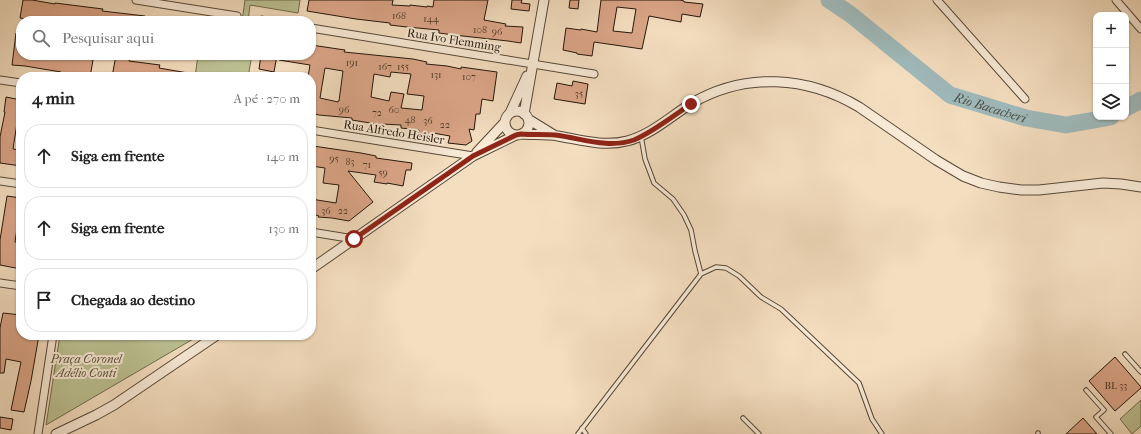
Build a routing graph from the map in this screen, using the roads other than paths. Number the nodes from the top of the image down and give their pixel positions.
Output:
1 (136, 0) edge
2 (544, 0) edge
3 (937, 0) edge
4 (1116, 0) edge
5 (237, 16) dead end
6 (316, 29) edge
7 (1141, 29) edge
8 (533, 64) junction
9 (594, 74) dead end
10 (0, 80) edge
11 (16, 82) edge
12 (1025, 99) dead end
13 (526, 116) junction
14 (507, 118) junction
15 (316, 131) edge
16 (518, 135) junction
17 (556, 136) junction
18 (641, 136) junction
19 (473, 156) junction
20 (0, 181) edge
21 (16, 183) edge
22 (1141, 187) edge
23 (316, 233) edge
24 (354, 239) junction
25 (316, 266) edge
26 (701, 274) junction
27 (0, 283) edge
28 (16, 285) edge
29 (52, 340) edge
30 (210, 340) edge
31 (1125, 354) dead end
32 (1141, 372) edge
33 (1086, 390) dead end
34 (743, 418) dead end
35 (582, 428) junction
36 (38, 434) edge
37 (56, 434) edge
38 (578, 434) edge
39 (586, 434) edge
40 (759, 434) edge
41 (882, 434) edge
42 (1111, 434) edge

1 - 5 street
2 - 8 street
3 - 12 street
4 - 7 street
6 - 8 street, Rua Ivo Flemming
8 - 9 street, Rua Ivo Flemming
8 - 13 street
8 - 14 street
10 - 11 street
13 - 14 street
13 - 16 street
13 - 17 street
14 - 16 street
14 - 19 street
15 - 19 street, Rua Alfredo Heisler
16 - 17 street
16 - 19 street
17 - 18 street
18 - 22 street
18 - 26 lane
19 - 24 street
20 - 21 street
23 - 24 street
24 - 25 street
26 - 35 lane
26 - 41 lane
27 - 28 street
29 - 36 street
30 - 37 street
31 - 32 lane
33 - 42 lane
34 - 40 lane
35 - 38 lane
35 - 39 lane

